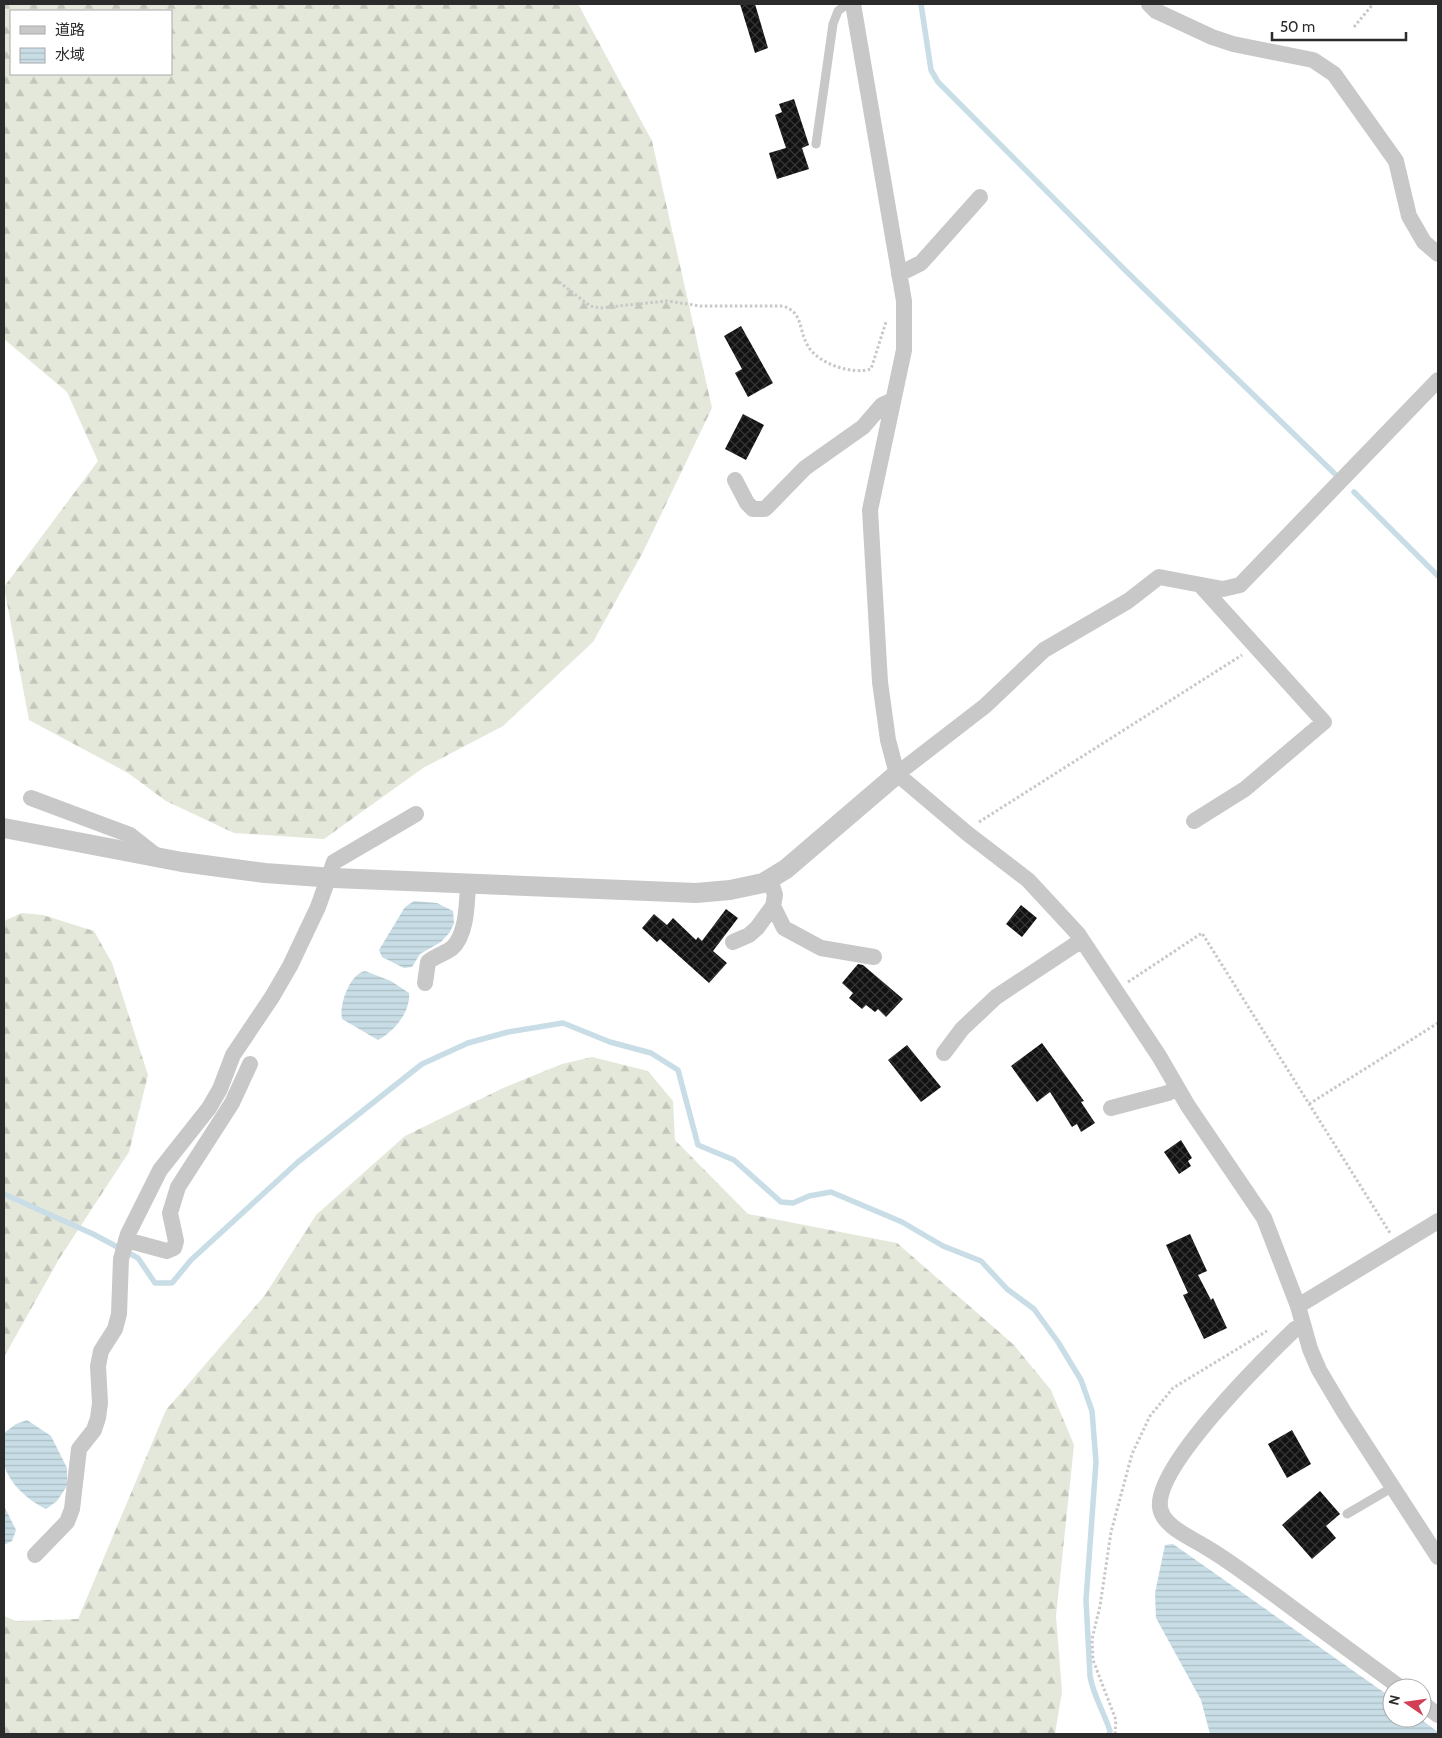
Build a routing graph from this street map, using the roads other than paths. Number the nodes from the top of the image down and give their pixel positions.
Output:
1 (847, 4) edge
2 (853, 4) edge
3 (1149, 4) edge
4 (816, 144) dead end
5 (980, 197) dead end
6 (1438, 254) edge
7 (899, 274) junction
8 (1438, 380) edge
9 (893, 400) junction
10 (735, 480) dead end
11 (1201, 586) junction
12 (897, 774) junction
13 (31, 798) dead end
14 (416, 814) dead end
15 (1194, 821) dead end
16 (4, 828) edge
17 (158, 857) junction
18 (330, 878) junction
19 (770, 879) junction
20 (468, 884) junction
21 (773, 906) junction
22 (1082, 940) junction
23 (733, 942) dead end
24 (874, 957) dead end
25 (425, 983) dead end
26 (944, 1053) dead end
27 (250, 1064) dead end
28 (1178, 1088) junction
29 (1111, 1108) dead end
30 (1438, 1221) edge
31 (126, 1240) junction
32 (1298, 1306) junction
33 (1303, 1326) junction
34 (1394, 1487) junction
35 (1347, 1514) dead end
36 (35, 1555) dead end
37 (1438, 1557) edge
38 (1387, 1678) edge

1 - 4 lane
2 - 7 street
3 - 6 street
5 - 7 street
7 - 9 street
8 - 11 street
9 - 10 street
9 - 12 street
11 - 12 street
11 - 15 street
12 - 19 street
12 - 22 street
13 - 17 street
14 - 18 street
16 - 17 street
17 - 18 street
18 - 20 street
18 - 31 street
19 - 20 street
19 - 21 street
20 - 25 street
21 - 23 street
21 - 24 street
22 - 26 street
22 - 28 street
27 - 31 street
28 - 29 street
28 - 32 street
30 - 32 street
31 - 36 street
32 - 33 street
33 - 34 street
33 - 38 street
34 - 35 lane
34 - 37 street

